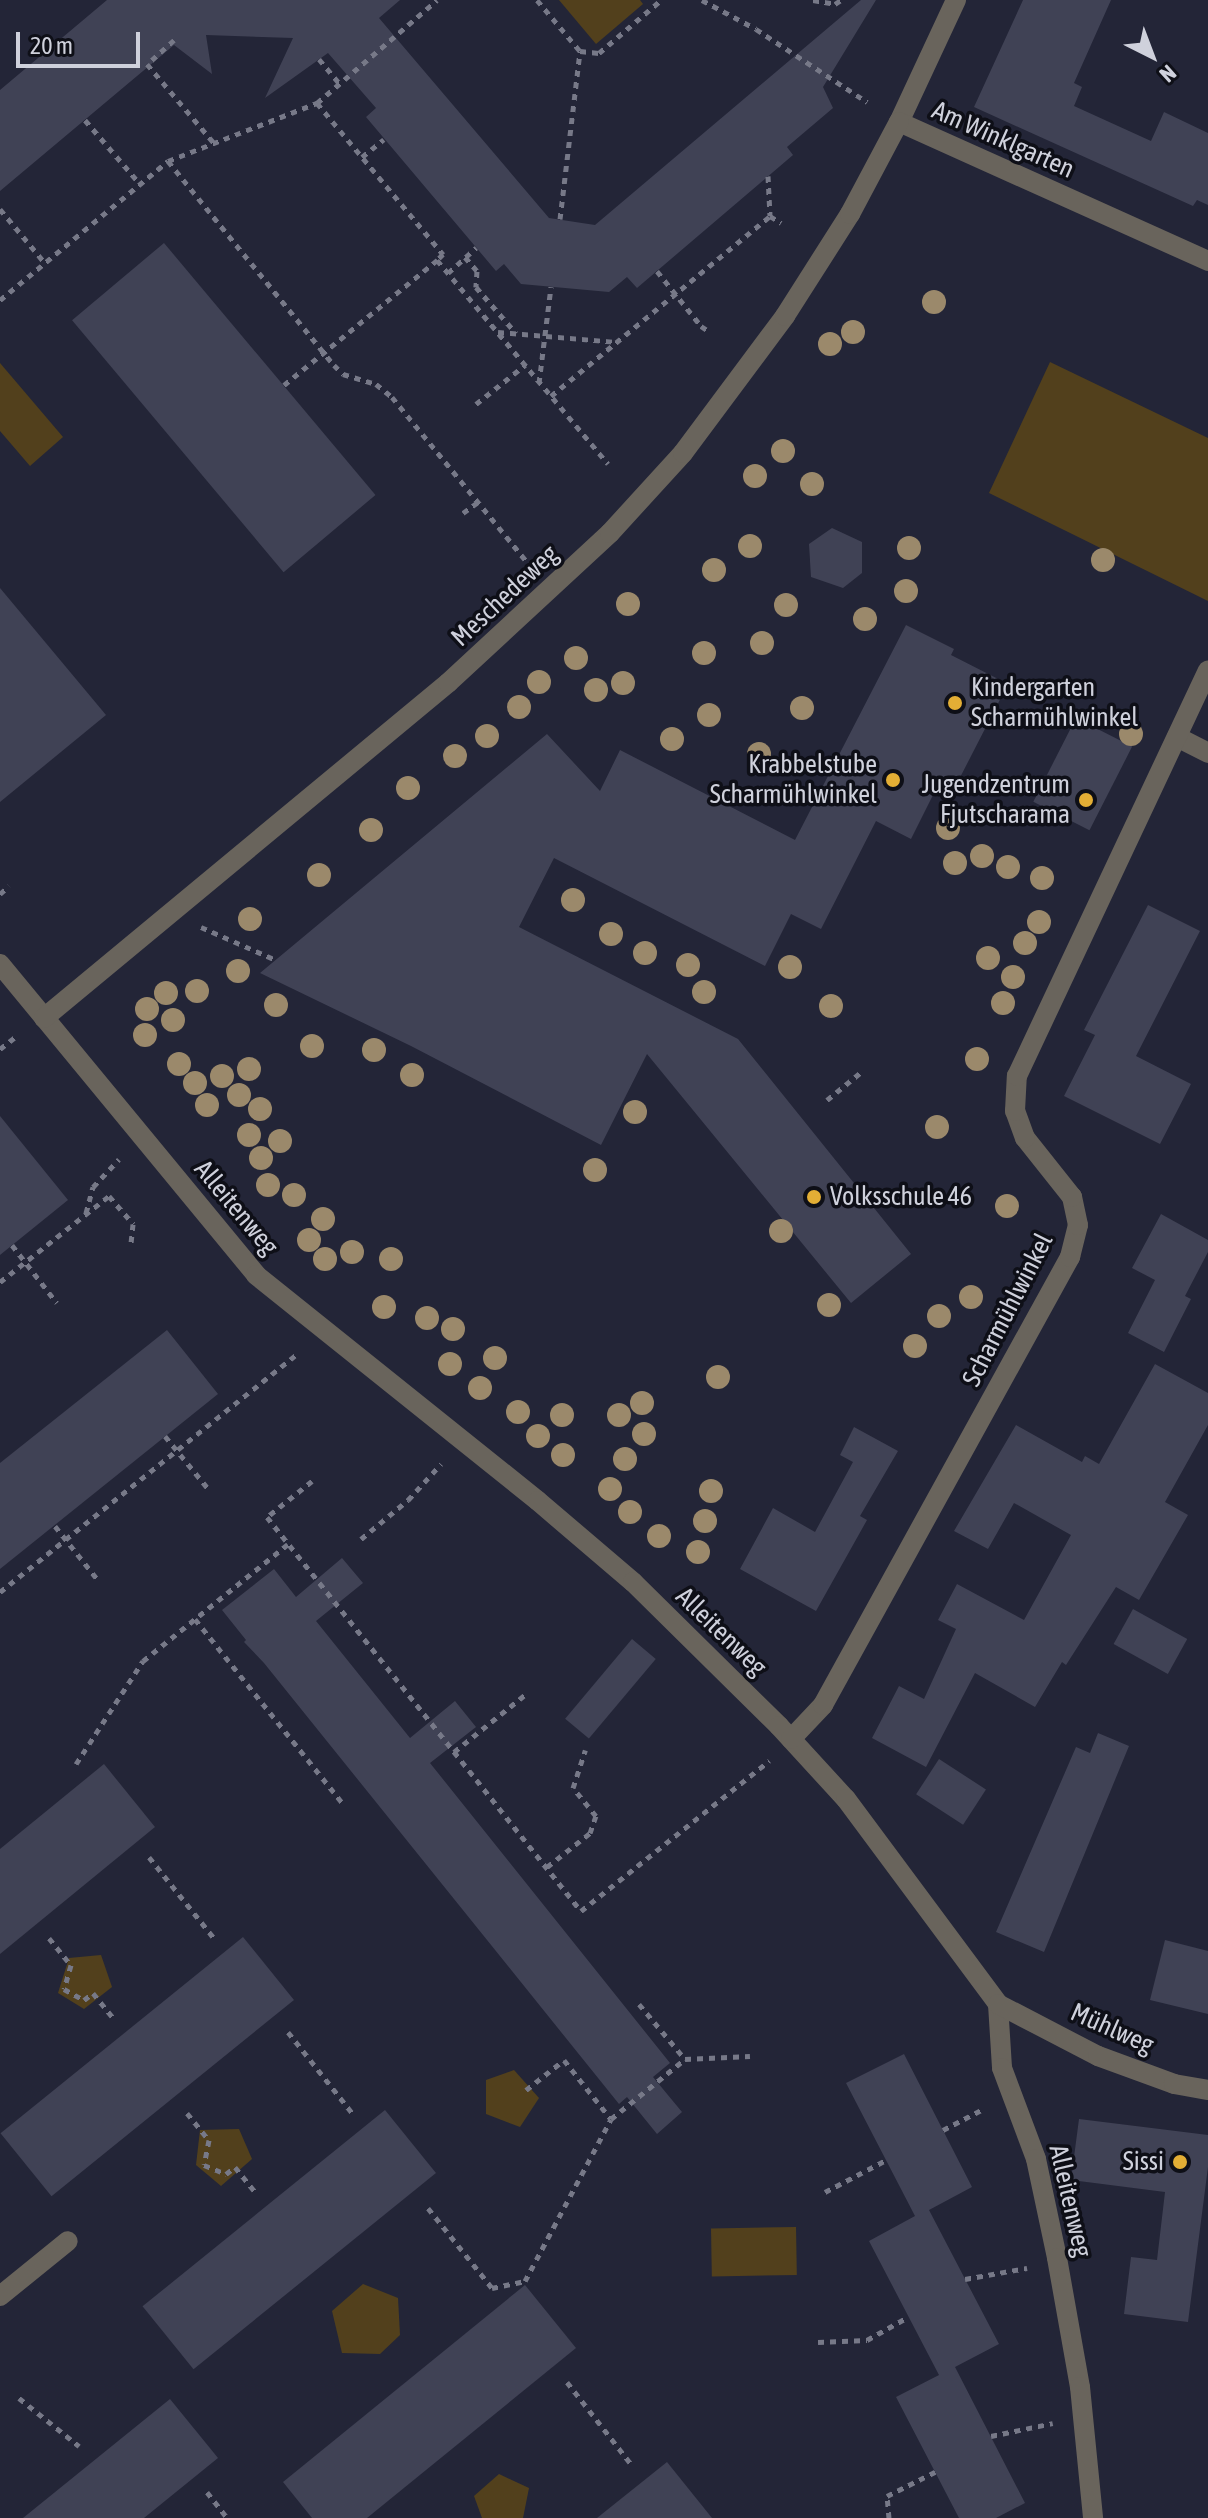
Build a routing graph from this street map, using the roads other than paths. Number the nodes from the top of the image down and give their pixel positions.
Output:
1 (956, 0) edge
2 (899, 122) junction
3 (1208, 261) edge
4 (1208, 671) edge
5 (1177, 737) junction
6 (1208, 753) edge
7 (0, 964) edge
8 (44, 1018) junction
9 (791, 1739) junction
10 (998, 2004) junction
11 (1208, 2090) edge
12 (68, 2241) dead end
13 (0, 2296) edge
14 (1093, 2518) edge

1 - 2 street, Am Winklgarten
2 - 3 street, Am Winklgarten
2 - 8 street, Meschedeweg
4 - 5 street, Scharmühlwinkel
5 - 6 street
5 - 9 street, Scharmühlwinkel
7 - 8 street, Alleitenweg
8 - 9 street, Alleitenweg
9 - 10 street, Alleitenweg
10 - 11 street, Mühlweg
10 - 14 street, Alleitenweg
12 - 13 street

